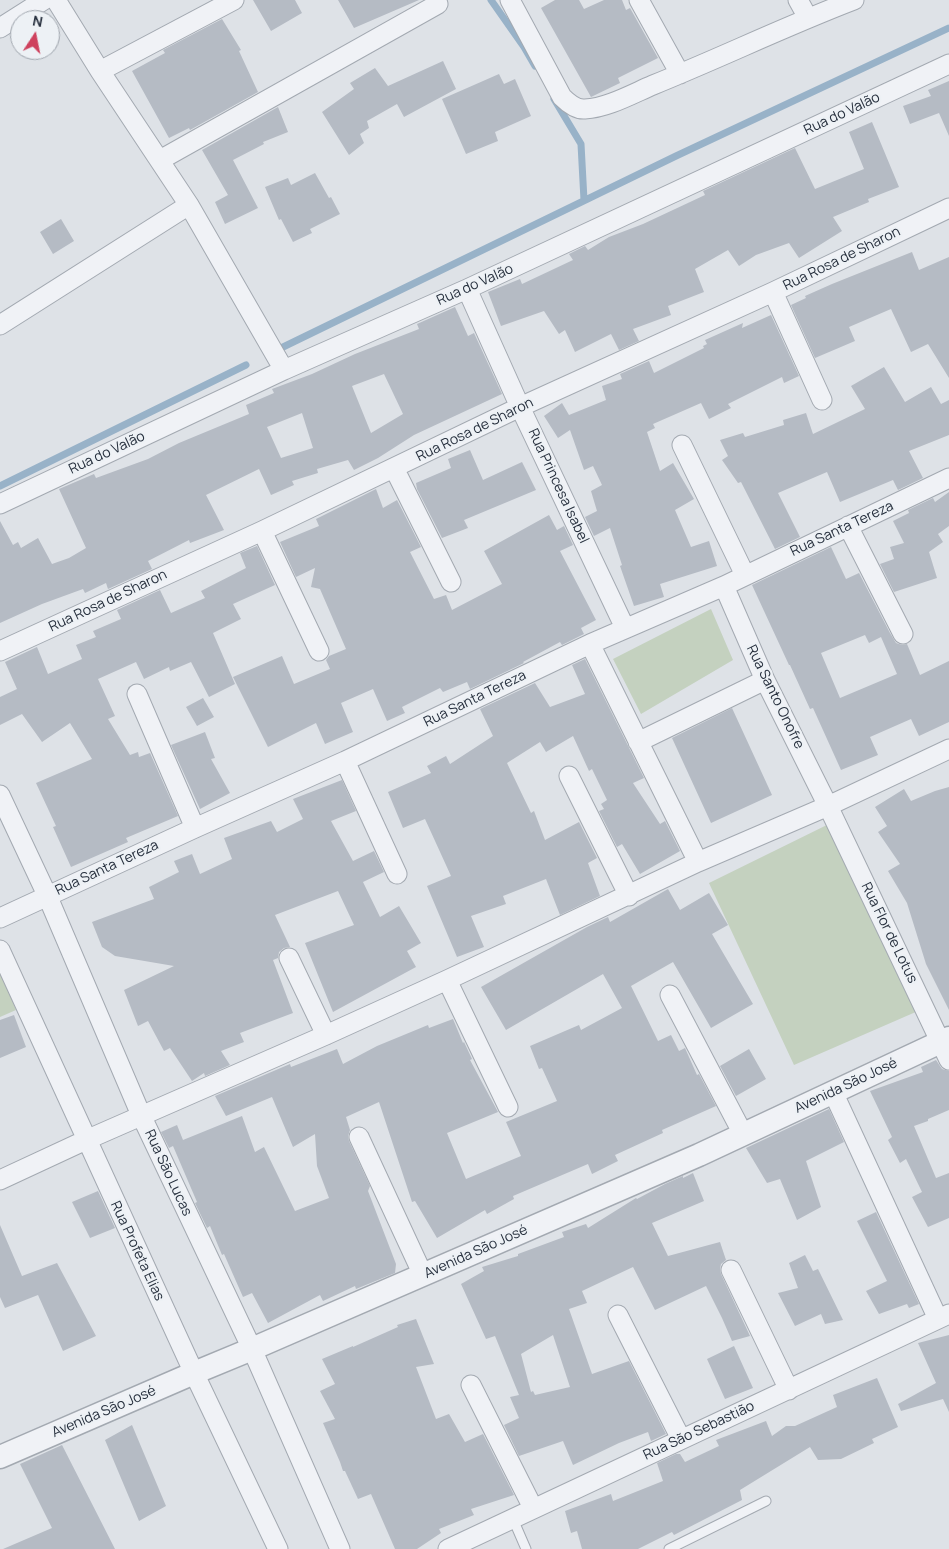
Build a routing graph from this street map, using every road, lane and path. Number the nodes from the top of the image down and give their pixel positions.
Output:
1 (44, 0) edge
2 (56, 0) edge
3 (234, 0) edge
4 (510, 0) edge
5 (639, 0) edge
6 (798, 0) edge
7 (854, 0) edge
8 (438, 4) dead end
9 (808, 18) junction
10 (0, 28) edge
11 (949, 64) edge
12 (100, 71) junction
13 (680, 74) junction
14 (160, 160) junction
15 (189, 205) junction
16 (949, 208) edge
17 (467, 289) junction
18 (773, 292) junction
19 (0, 325) edge
20 (284, 370) junction
21 (822, 400) dead end
22 (520, 407) junction
23 (682, 445) dead end
24 (394, 468) junction
25 (949, 478) edge
26 (0, 504) edge
27 (848, 526) junction
28 (262, 531) junction
29 (745, 575) junction
30 (451, 582) dead end
31 (724, 586) junction
32 (625, 628) junction
33 (903, 634) dead end
34 (590, 644) junction
35 (0, 651) edge
36 (319, 651) dead end
37 (765, 680) junction
38 (137, 694) dead end
39 (638, 742) junction
40 (949, 749) edge
41 (345, 761) junction
42 (569, 776) dead end
43 (0, 796) edge
44 (828, 806) junction
45 (195, 828) junction
46 (698, 862) junction
47 (398, 874) dead end
48 (47, 896) junction
49 (629, 896) junction
50 (0, 918) edge
51 (0, 950) edge
52 (289, 958) dead end
53 (447, 980) junction
54 (670, 995) dead end
55 (326, 1035) junction
56 (946, 1047) edge
57 (833, 1092) junction
58 (508, 1107) dead end
59 (141, 1116) junction
60 (743, 1134) junction
61 (359, 1137) dead end
62 (86, 1140) junction
63 (0, 1180) edge
64 (731, 1270) dead end
65 (423, 1275) junction
66 (618, 1315) dead end
67 (944, 1316) edge
68 (252, 1349) junction
69 (194, 1373) junction
70 (471, 1385) dead end
71 (789, 1390) junction
72 (681, 1439) junction
73 (0, 1457) edge
74 (766, 1501) dead end
75 (533, 1508) junction
76 (513, 1519) junction
77 (278, 1549) edge
78 (340, 1549) edge
79 (448, 1549) edge
80 (526, 1549) edge
81 (669, 1549) edge

1 - 10 street
2 - 12 street
3 - 12 street
4 - 13 street
5 - 13 street
6 - 9 street
7 - 9 street
8 - 14 street
9 - 13 street
11 - 17 street, Rua do Valão
12 - 14 street
14 - 15 street
15 - 19 street
15 - 20 street
16 - 18 street, Rua Rosa de Sharon
17 - 20 street, Rua do Valão
17 - 22 street, Rua Princesa Isabel
18 - 21 street
18 - 22 street, Rua Rosa de Sharon
20 - 26 street, Rua do Valão
22 - 24 street, Rua Rosa de Sharon
22 - 32 street, Rua Princesa Isabel
23 - 29 street
24 - 28 street, Rua Rosa de Sharon
24 - 30 street
25 - 27 street, Rua Santa Tereza
27 - 29 street, Rua Santa Tereza
27 - 33 street
28 - 35 street, Rua Rosa de Sharon
28 - 36 street
29 - 31 street, Rua Santa Tereza
31 - 32 street, Rua Santa Tereza
31 - 37 street, Rua Santo Onofre
32 - 34 street, Rua Santa Tereza
34 - 39 street
34 - 41 street, Rua Santa Tereza
37 - 39 street
37 - 44 street, Rua Santo Onofre
38 - 45 street
39 - 46 street
40 - 44 street
41 - 45 street, Rua Santa Tereza
41 - 47 street
42 - 49 street
43 - 48 street, Rua São Lucas
44 - 46 street
44 - 56 street, Rua Flor de Lotus
45 - 48 street, Rua Santa Tereza
46 - 49 street
48 - 50 street, Rua Santa Tereza
48 - 59 street, Rua São Lucas
49 - 53 street
51 - 62 street, Rua Profeta Elias
52 - 55 street
53 - 55 street
53 - 58 street
54 - 60 street
55 - 59 street
56 - 57 street, Avenida São José
57 - 60 street, Avenida São José
57 - 67 street
59 - 62 street
59 - 68 street, Rua São Lucas
60 - 65 street, Avenida São José
61 - 65 street
62 - 63 street
62 - 69 street, Rua Profeta Elias
64 - 71 street
65 - 68 street, Avenida São José
66 - 72 street
67 - 71 street, Rua São Sebastião
68 - 69 street, Avenida São José
68 - 78 street, Rua São Lucas
69 - 73 street, Avenida São José
69 - 77 street, Rua Profeta Elias
70 - 75 street
71 - 72 street, Rua São Sebastião
72 - 75 street, Rua São Sebastião
74 - 81 lane
75 - 76 street, Rua São Sebastião
76 - 79 street, Rua São Sebastião
76 - 80 lane

